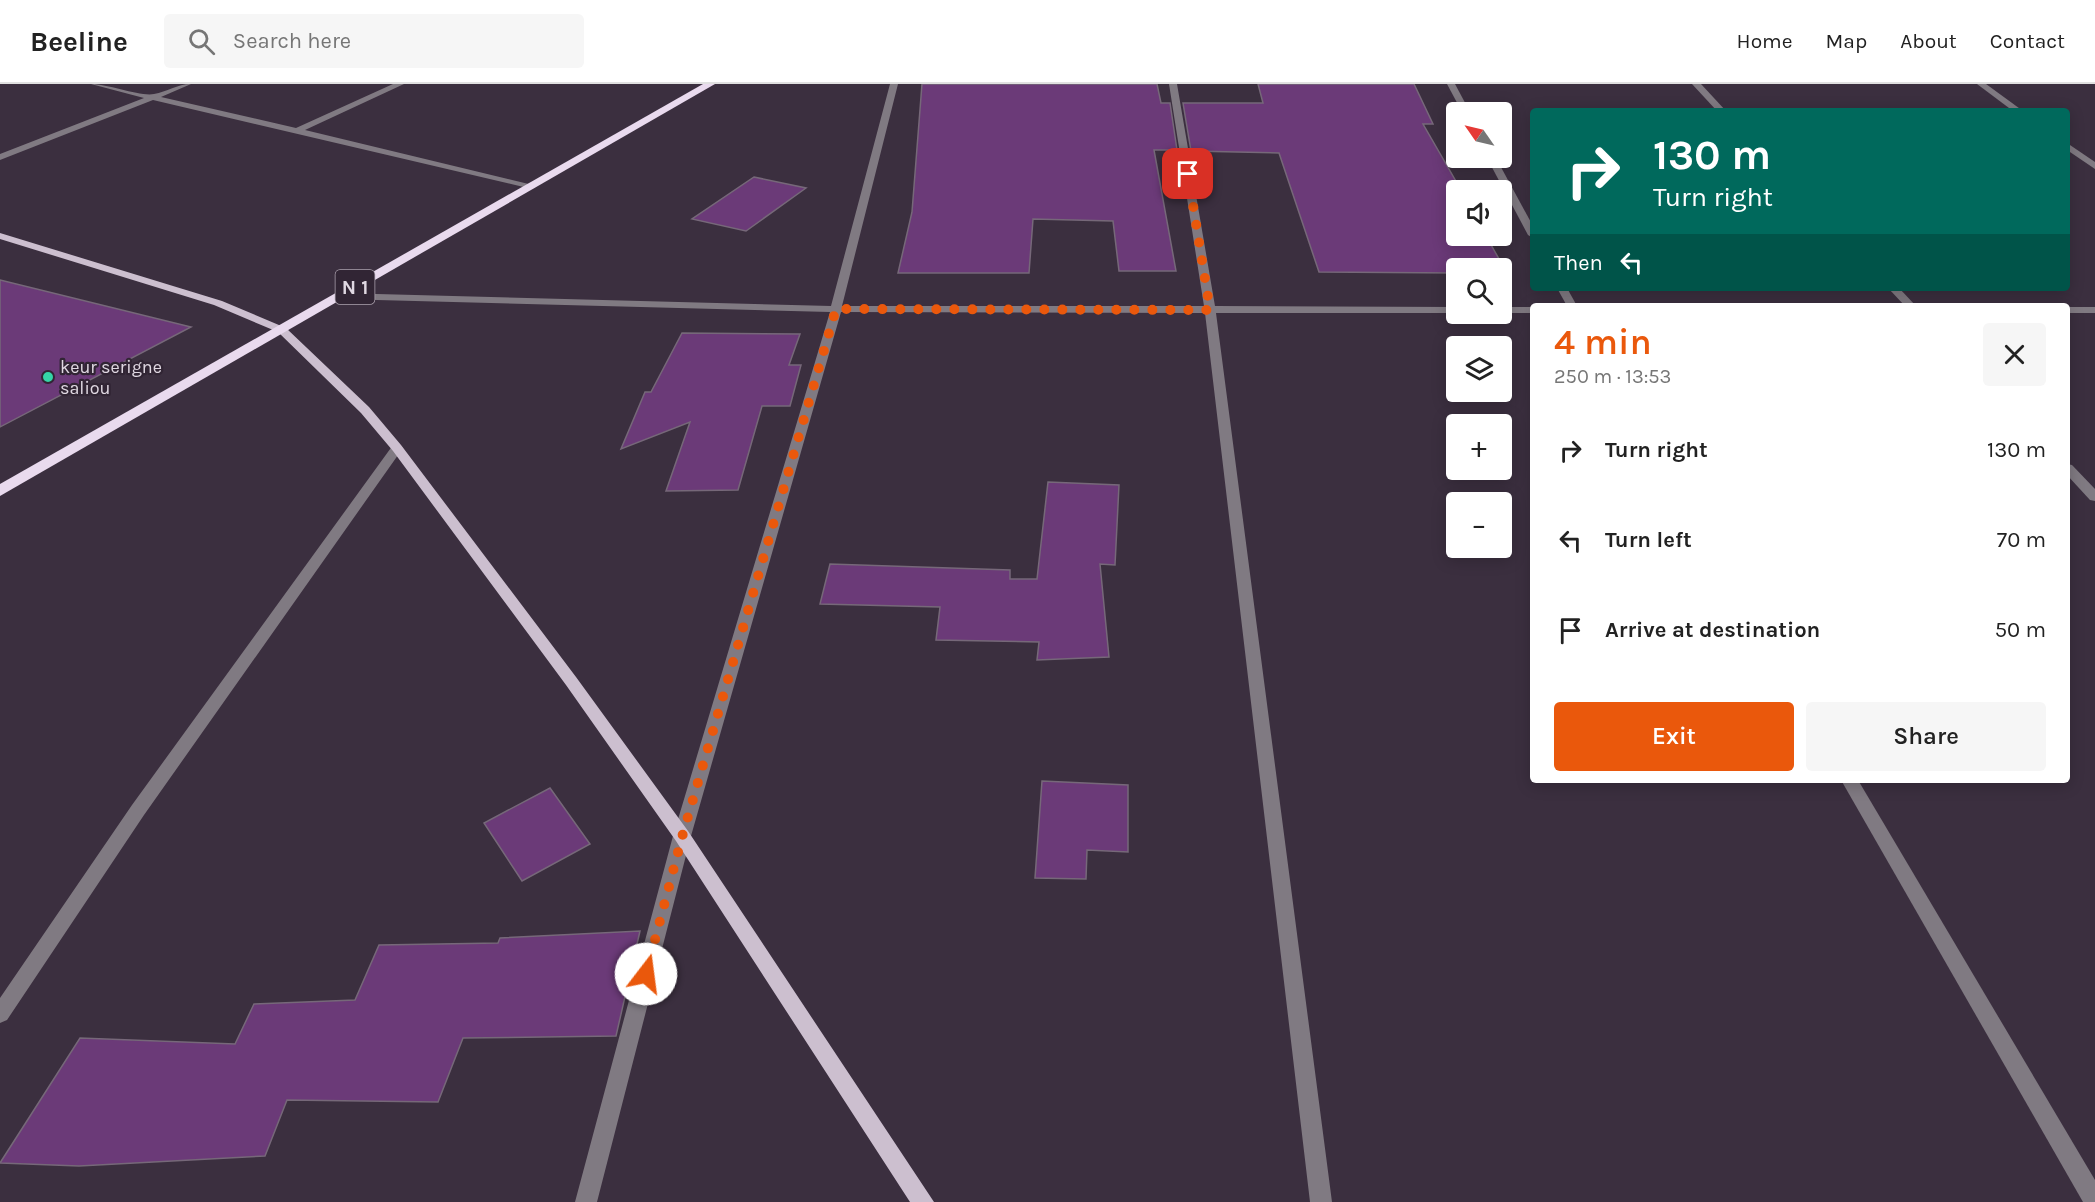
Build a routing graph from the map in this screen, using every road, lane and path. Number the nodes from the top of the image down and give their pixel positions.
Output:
1 (95, 84) edge
2 (187, 84) edge
3 (400, 84) edge
4 (710, 84) edge
5 (894, 84) edge
6 (1173, 84) edge
7 (1451, 84) edge
8 (1696, 84) edge
9 (1981, 84) edge
10 (154, 97) junction
11 (1461, 102) edge
12 (1719, 108) edge
13 (2015, 108) edge
14 (297, 131) junction
15 (2070, 148) edge
16 (0, 157) edge
17 (2095, 166) edge
18 (1496, 168) edge
19 (532, 186) junction
20 (1530, 230) edge
21 (0, 236) edge
22 (1896, 291) edge
23 (339, 296) junction
24 (1908, 303) edge
25 (836, 309) junction
26 (1210, 310) junction
27 (1446, 310) edge
28 (1512, 310) edge
29 (1530, 310) edge
30 (2070, 310) edge
31 (2095, 310) edge
32 (282, 330) junction
33 (397, 448) junction
34 (2070, 471) edge
35 (0, 492) edge
36 (2095, 497) edge
37 (1851, 783) edge
38 (682, 837) junction
39 (0, 1014) edge
40 (2095, 1201) edge
41 (586, 1202) edge
42 (923, 1202) edge
43 (1321, 1202) edge

1 - 10 street
2 - 10 street
3 - 14 street
4 - 19 highway, N 1
5 - 25 street
6 - 26 street
7 - 11 street
8 - 12 street
9 - 13 street
10 - 14 street
10 - 16 street
14 - 19 street
15 - 17 street
18 - 20 street
19 - 23 highway, N 1
21 - 32 main road
22 - 24 street
23 - 25 street
23 - 32 highway, N 1
25 - 26 street
25 - 38 street
26 - 27 street
26 - 43 street
28 - 29 street
30 - 31 street
32 - 33 main road
32 - 35 highway, N 1
33 - 38 main road
33 - 39 street
34 - 36 street
37 - 40 street
38 - 41 street
38 - 42 main road

